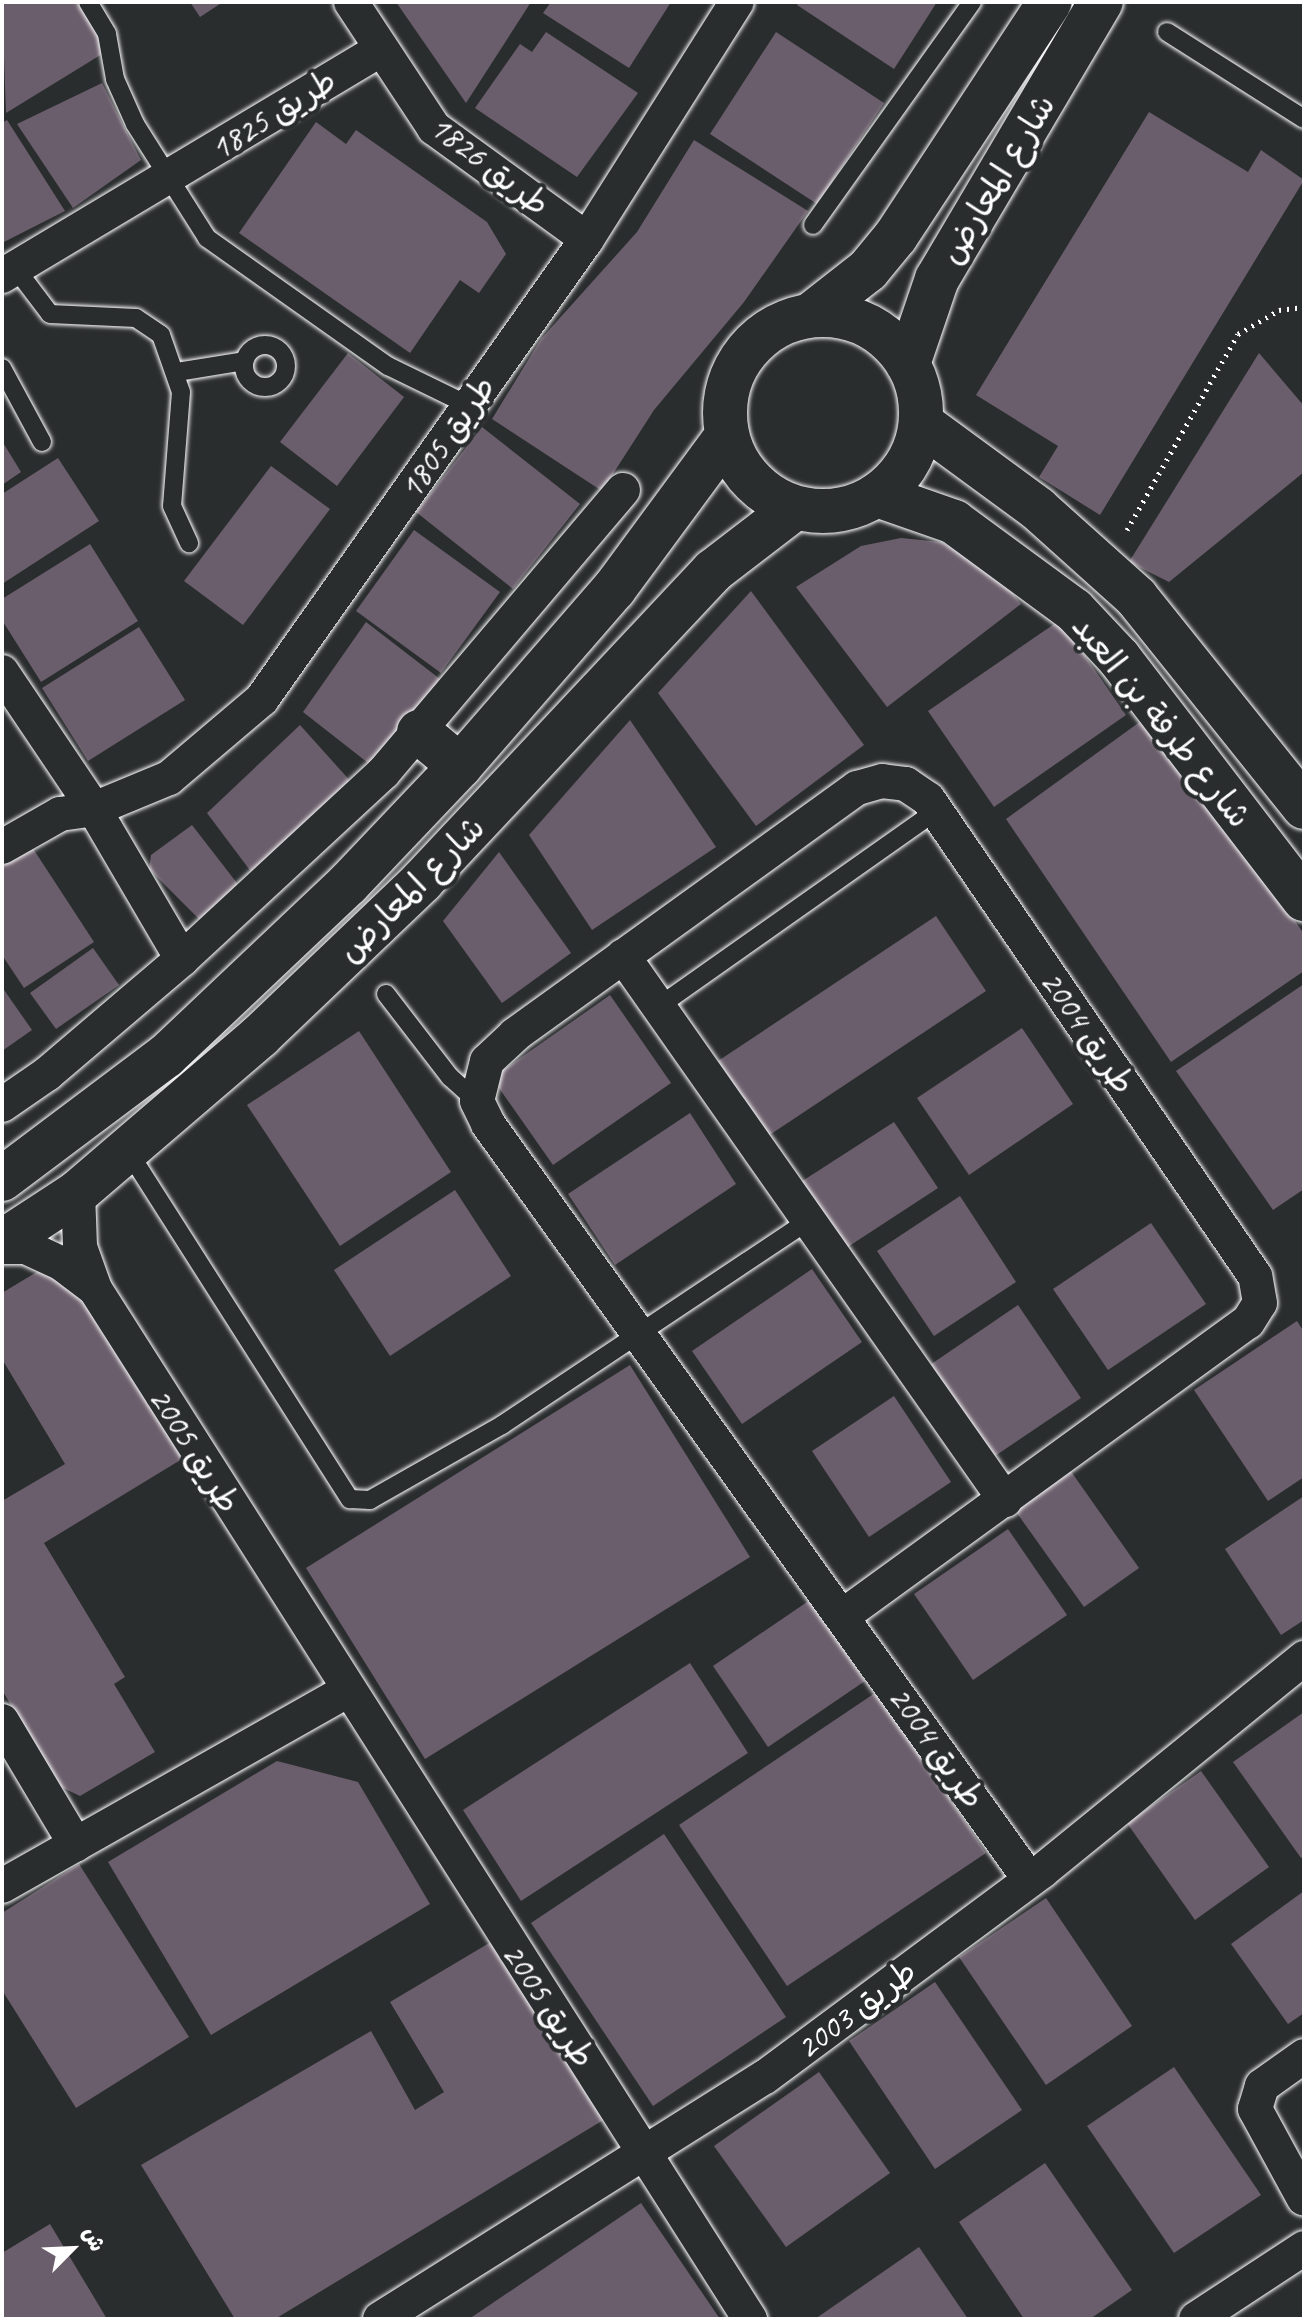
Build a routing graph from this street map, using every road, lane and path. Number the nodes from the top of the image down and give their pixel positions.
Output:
1 (88, 2) edge
2 (351, 2) edge
3 (972, 2) edge
4 (1050, 2) edge
5 (1101, 2) edge
6 (734, 3) edge
7 (1167, 32) dead end
8 (379, 50) junction
9 (1304, 119) edge
10 (168, 179) junction
11 (813, 225) dead end
12 (587, 239) junction
13 (9, 273) edge
14 (1304, 307) edge
15 (813, 313) junction
16 (244, 361) dead end
17 (908, 364) junction
18 (2, 368) edge
19 (177, 372) junction
20 (468, 405) junction
21 (921, 423) junction
22 (727, 436) junction
23 (42, 442) dead end
24 (623, 490) dead end
25 (877, 495) junction
26 (795, 508) junction
27 (189, 543) dead end
28 (1106, 571) junction
29 (2, 672) edge
30 (419, 732) junction
31 (460, 766) junction
32 (1304, 807) edge
33 (94, 809) junction
34 (936, 811) junction
35 (2, 847) edge
36 (1304, 899) edge
37 (623, 956) junction
38 (182, 959) junction
39 (386, 994) dead end
40 (658, 1007) junction
41 (477, 1101) junction
42 (2, 1105) edge
43 (128, 1151) junction
44 (2, 1179) edge
45 (78, 1192) junction
46 (809, 1220) junction
47 (2, 1245) edge
48 (95, 1289) junction
49 (641, 1335) junction
50 (1005, 1500) junction
51 (850, 1610) junction
52 (1304, 1658) edge
53 (347, 1691) junction
54 (2, 1721) edge
55 (76, 1845) junction
56 (1036, 1875) junction
57 (2, 1886) edge
58 (1304, 2056) edge
59 (646, 2155) junction
60 (1304, 2199) edge
61 (1304, 2248) edge
62 (380, 2319) edge
63 (750, 2319) edge
64 (1196, 2319) edge

1 - 10 lane
2 - 8 street, طريق 1826
3 - 11 lane
4 - 15 main road, شارع المعارض
5 - 17 main road, شارع المعارض
6 - 12 street, طريق 1805
7 - 9 lane
8 - 10 street, طريق 1825
8 - 12 street, طريق 1826
10 - 13 street, طريق 1825
10 - 20 lane
12 - 20 street, طريق 1805
13 - 19 lane
14 - 28 path
15 - 17 main road
15 - 22 main road
16 - 19 lane
17 - 21 main road
18 - 23 lane
19 - 27 lane
20 - 33 street, طريق 1805
21 - 25 main road
21 - 28 main road, شارع طرفة بن العبد
22 - 26 main road
22 - 31 main road, شارع المعارض
24 - 30 street
25 - 26 main road
25 - 36 main road, شارع طرفة بن العبد
26 - 43 main road, شارع المعارض
28 - 32 main road, شارع طرفة بن العبد
29 - 33 street
30 - 31 main road
30 - 38 street
31 - 44 main road, شارع المعارض
33 - 35 street, طريق 1805
33 - 38 street
34 - 37 street, طريق 2004
34 - 40 lane
34 - 50 street, طريق 2004
37 - 40 street
37 - 41 street, طريق 2004
38 - 42 street
39 - 41 lane, طريق 2004
40 - 46 street
41 - 49 street, طريق 2004
43 - 45 main road, شارع المعارض
43 - 49 lane
45 - 47 main road, شارع المعارض
45 - 48 street, طريق 2005
46 - 49 lane
46 - 50 street
47 - 48 street, طريق 2005
48 - 53 street, طريق 2005
49 - 51 street, طريق 2004
50 - 51 street, طريق 2004
51 - 56 street, طريق 2004
52 - 56 street, طريق 2003
53 - 55 street
53 - 59 street, طريق 2005
54 - 55 street
55 - 57 street
56 - 59 street, طريق 2003
58 - 60 street
59 - 62 street, طريق 2003
59 - 63 street, طريق 2005
61 - 64 street

